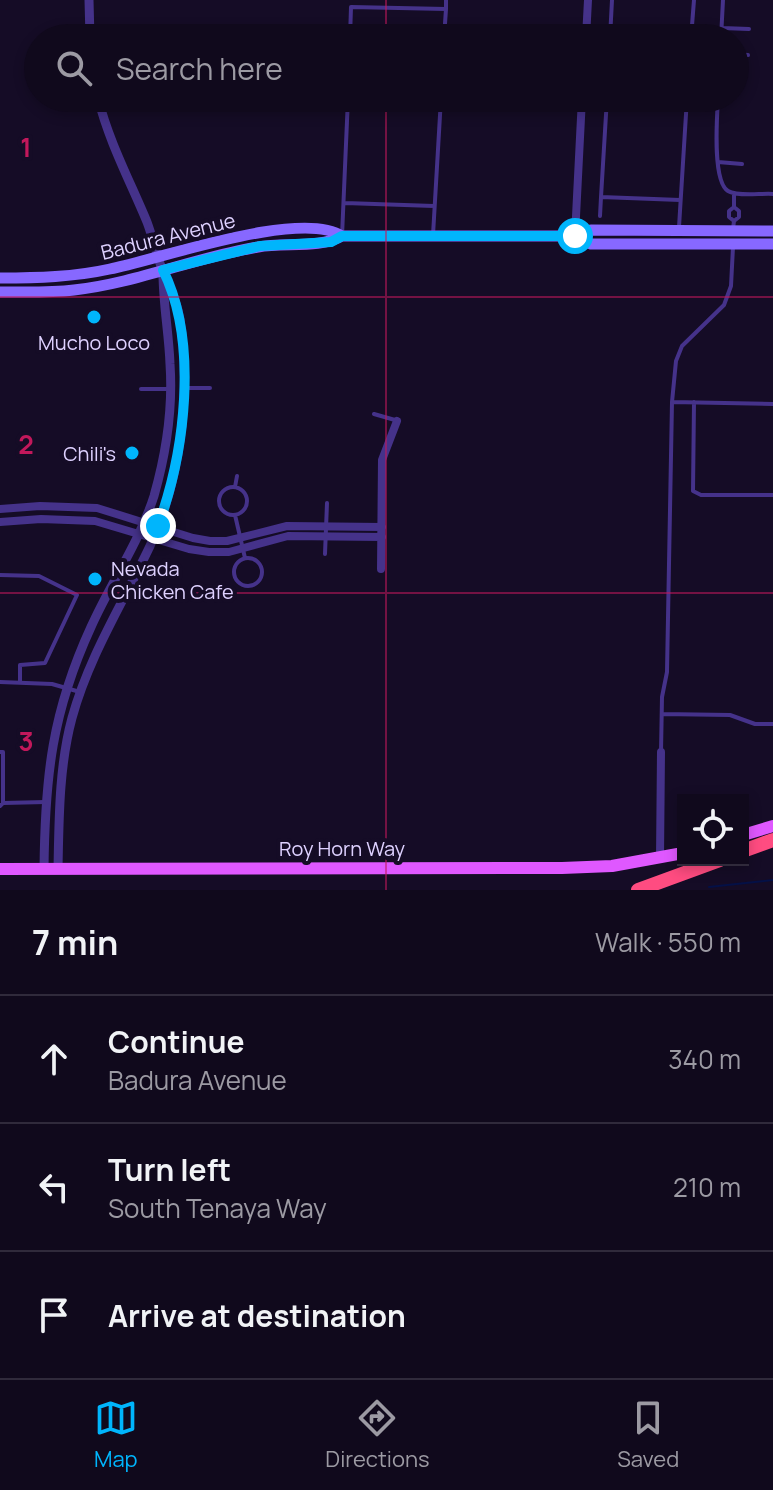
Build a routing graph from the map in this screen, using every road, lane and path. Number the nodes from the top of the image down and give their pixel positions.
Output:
1 (89, 0) edge
2 (351, 0) edge
3 (446, 0) edge
4 (588, 0) edge
5 (612, 0) edge
6 (694, 0) edge
7 (723, 0) edge
8 (351, 7) junction
9 (446, 9) junction
10 (90, 24) edge
11 (350, 24) edge
12 (445, 24) edge
13 (587, 24) edge
14 (611, 24) edge
15 (692, 24) edge
16 (722, 24) edge
17 (102, 112) edge
18 (348, 112) edge
19 (441, 112) edge
20 (581, 112) edge
21 (606, 112) edge
22 (686, 112) edge
23 (718, 112) edge
24 (718, 162) junction
25 (742, 164) dead end
26 (734, 193) junction
27 (773, 194) edge
28 (601, 197) junction
29 (680, 200) junction
30 (344, 203) junction
31 (434, 206) junction
32 (600, 216) dead end
33 (734, 226) junction
34 (679, 231) junction
35 (773, 231) edge
36 (342, 236) junction
37 (575, 236) junction
38 (433, 237) junction
39 (733, 244) junction
40 (773, 244) edge
41 (159, 257) junction
42 (163, 270) junction
43 (0, 278) edge
44 (0, 292) edge
45 (183, 388) junction
46 (210, 388) dead end
47 (141, 389) dead end
48 (170, 389) junction
49 (672, 402) junction
50 (694, 402) junction
51 (773, 404) edge
52 (374, 414) dead end
53 (397, 421) joint
54 (237, 476) dead end
55 (235, 487) junction
56 (773, 495) edge
57 (327, 503) dead end
58 (0, 509) edge
59 (235, 515) junction
60 (0, 522) edge
61 (144, 522) junction
62 (158, 526) junction
63 (326, 526) junction
64 (382, 527) junction
65 (140, 534) junction
66 (325, 536) junction
67 (240, 537) junction
68 (382, 537) junction
69 (153, 538) junction
70 (243, 553) junction
71 (325, 554) dead end
72 (381, 569) dead end
73 (0, 575) edge
74 (0, 682) edge
75 (20, 683) junction
76 (67, 687) junction
77 (80, 693) junction
78 (662, 714) junction
79 (773, 724) edge
80 (0, 752) edge
81 (661, 752) joint
82 (2, 787) edge
83 (46, 802) junction
84 (2, 805) edge
85 (773, 826) edge
86 (749, 833) edge
87 (773, 840) edge
88 (749, 849) edge
89 (677, 854) edge
90 (660, 858) junction
91 (704, 866) edge
92 (0, 869) edge
93 (44, 869) junction
94 (58, 869) junction
95 (638, 890) edge

1 - 10 street
2 - 8 lane
3 - 9 lane
4 - 13 street
5 - 14 lane
6 - 15 lane
7 - 16 lane
8 - 9 lane
8 - 11 lane
9 - 12 lane
17 - 41 street
18 - 30 lane
19 - 31 lane
20 - 37 street
21 - 28 lane
22 - 29 lane
23 - 24 lane
24 - 25 lane
24 - 26 lane
26 - 27 lane
26 - 33 lane
28 - 29 lane
28 - 32 lane
29 - 34 lane
30 - 31 lane
30 - 36 lane
31 - 38 lane
33 - 34 main road, Badura Avenue
33 - 35 main road, Badura Avenue
33 - 39 main road
34 - 37 main road, Badura Avenue
36 - 38 main road, Badura Avenue
36 - 41 main road, Badura Avenue
36 - 42 main road, Badura Avenue
37 - 38 main road, Badura Avenue
37 - 39 main road, Badura Avenue
39 - 40 main road, Badura Avenue
39 - 49 lane
41 - 42 street
41 - 43 main road, Badura Avenue
42 - 44 main road, Badura Avenue
42 - 45 street
42 - 48 street
45 - 46 lane
45 - 62 street
47 - 48 lane
48 - 61 street
49 - 50 lane
49 - 78 lane
50 - 51 lane
50 - 56 lane
52 - 53 lane
53 - 64 street
54 - 55 lane
55 - 59 lane
55 - 59 lane
57 - 63 lane
58 - 61 street
59 - 67 lane
60 - 65 street
61 - 62 street
61 - 65 street
62 - 67 street
62 - 69 street
63 - 64 street
63 - 66 lane
63 - 67 street
64 - 68 street
65 - 69 street
65 - 76 street
66 - 68 street
66 - 70 street
66 - 71 lane
67 - 70 lane
68 - 72 street
69 - 70 street
69 - 77 street
70 - 70 lane
73 - 75 lane
74 - 75 lane
75 - 76 lane
76 - 77 lane
76 - 83 street
77 - 94 street
78 - 79 lane
78 - 81 lane
80 - 82 lane
81 - 90 street
82 - 84 lane
83 - 84 lane
83 - 93 street
85 - 86 main road
87 - 88 highway
89 - 90 main road, Roy Horn Way
90 - 94 main road, Roy Horn Way
91 - 95 highway
92 - 93 main road, Roy Horn Way
93 - 94 main road, Roy Horn Way

